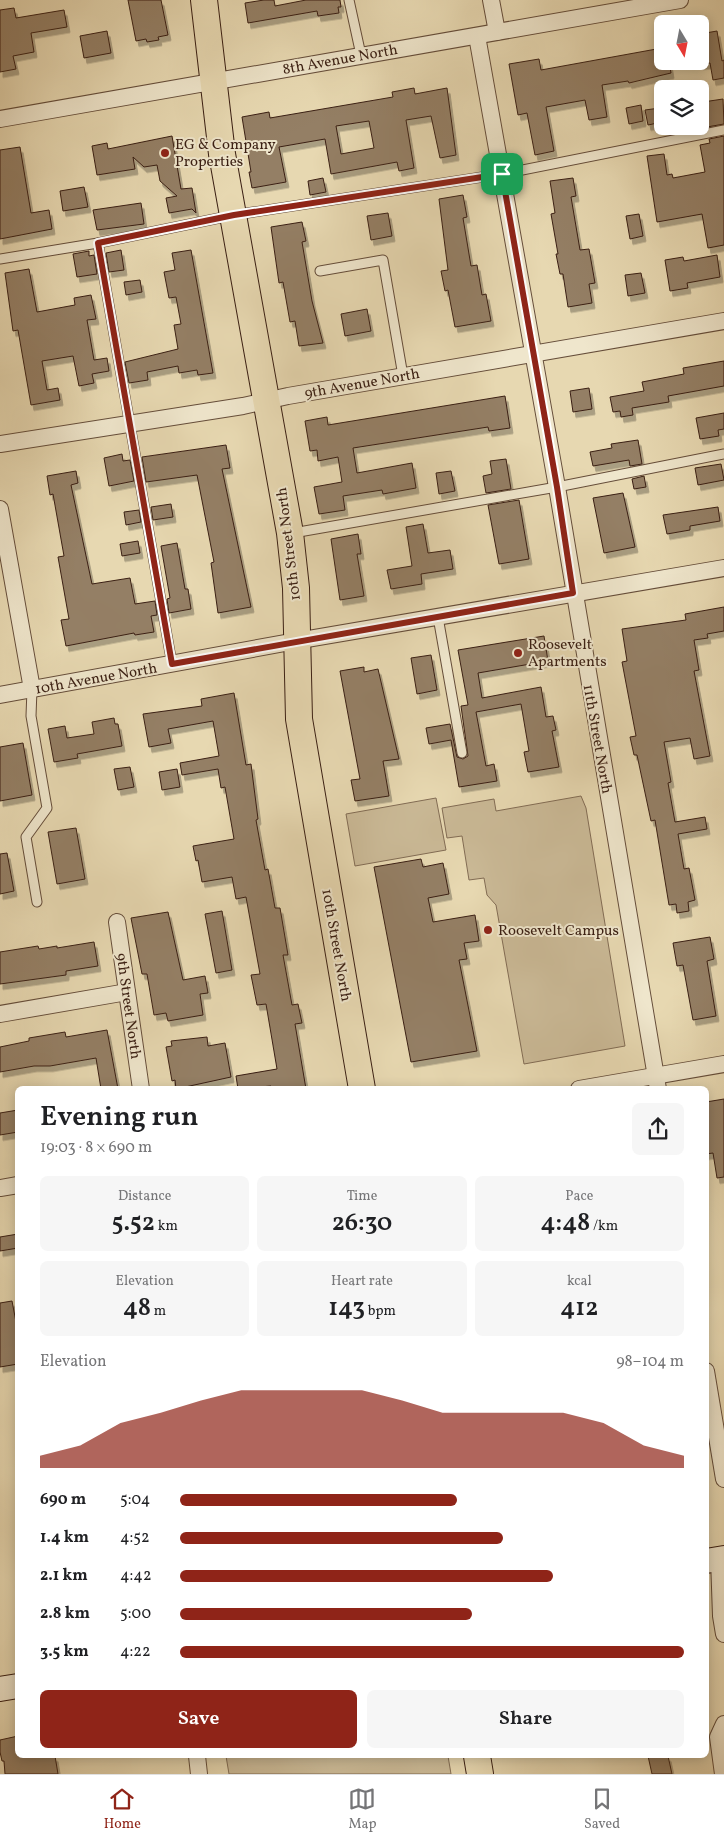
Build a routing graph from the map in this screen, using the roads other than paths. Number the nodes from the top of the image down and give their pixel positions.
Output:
1 (204, 0) edge
2 (349, 0) edge
3 (491, 0) edge
4 (680, 0) edge
5 (497, 32) junction
6 (477, 36) junction
7 (361, 55) junction
8 (214, 81) junction
9 (0, 119) edge
10 (724, 130) edge
11 (502, 174) junction
12 (234, 215) junction
13 (98, 243) junction
14 (0, 259) edge
15 (320, 271) dead end
16 (724, 321) edge
17 (534, 354) junction
18 (403, 376) junction
19 (266, 400) junction
20 (130, 422) junction
21 (0, 444) edge
22 (724, 454) edge
23 (557, 487) junction
24 (0, 509) edge
25 (290, 533) junction
26 (724, 568) edge
27 (573, 593) junction
28 (438, 617) junction
29 (296, 641) junction
30 (172, 664) junction
31 (32, 689) junction
32 (0, 695) edge
33 (462, 753) dead end
34 (37, 902) dead end
35 (116, 922) dead end
36 (127, 992) junction
37 (0, 1014) edge
38 (724, 1064) edge
39 (657, 1082) edge
40 (141, 1086) edge
41 (361, 1086) edge
42 (612, 1086) edge
43 (15, 1186) edge
44 (0, 1188) edge
45 (709, 1388) edge
46 (724, 1479) edge
47 (716, 1560) edge
48 (724, 1634) edge
49 (15, 1686) edge
50 (0, 1689) edge
51 (724, 1724) edge
52 (197, 1758) edge
53 (477, 1758) edge
54 (200, 1774) edge
55 (480, 1774) edge
56 (723, 1774) edge

1 - 8 main road, 10th Street North
2 - 7 lane
3 - 5 street
4 - 5 street, 8th Avenue North
5 - 6 street, 8th Avenue North
6 - 7 street, 8th Avenue North
6 - 11 street, 11th Street North
7 - 8 street, 8th Avenue North
8 - 9 street, 8th Avenue North
8 - 12 main road, 10th Street North
10 - 11 lane
11 - 12 lane
11 - 17 street, 11th Street North
12 - 13 lane
12 - 19 main road, 10th Street North
13 - 14 lane
13 - 20 lane
15 - 18 lane
16 - 17 street, 9th Avenue North
17 - 18 street, 9th Avenue North
17 - 23 street, 11th Street North
18 - 19 street, 9th Avenue North
19 - 20 street, 9th Avenue North
19 - 25 main road, 10th Street North
20 - 21 street, 9th Avenue North
20 - 30 lane
22 - 23 lane
23 - 25 lane
23 - 27 street, 11th Street North
24 - 31 street
25 - 29 main road, 10th Street North
26 - 27 street, 10th Avenue North
27 - 28 street, 10th Avenue North
27 - 39 street, 11th Street North
28 - 29 street, 10th Avenue North
28 - 33 lane
29 - 30 street, 10th Avenue North
29 - 41 main road, 10th Street North
30 - 31 street, 10th Avenue North
31 - 32 street, 10th Avenue North
31 - 34 lane
35 - 36 street, 9th Street North
36 - 37 street
36 - 40 street, 9th Street North
38 - 39 street
39 - 42 street
43 - 44 street
45 - 46 street
47 - 48 street
49 - 50 main road
51 - 56 street
52 - 54 street
53 - 55 main road

